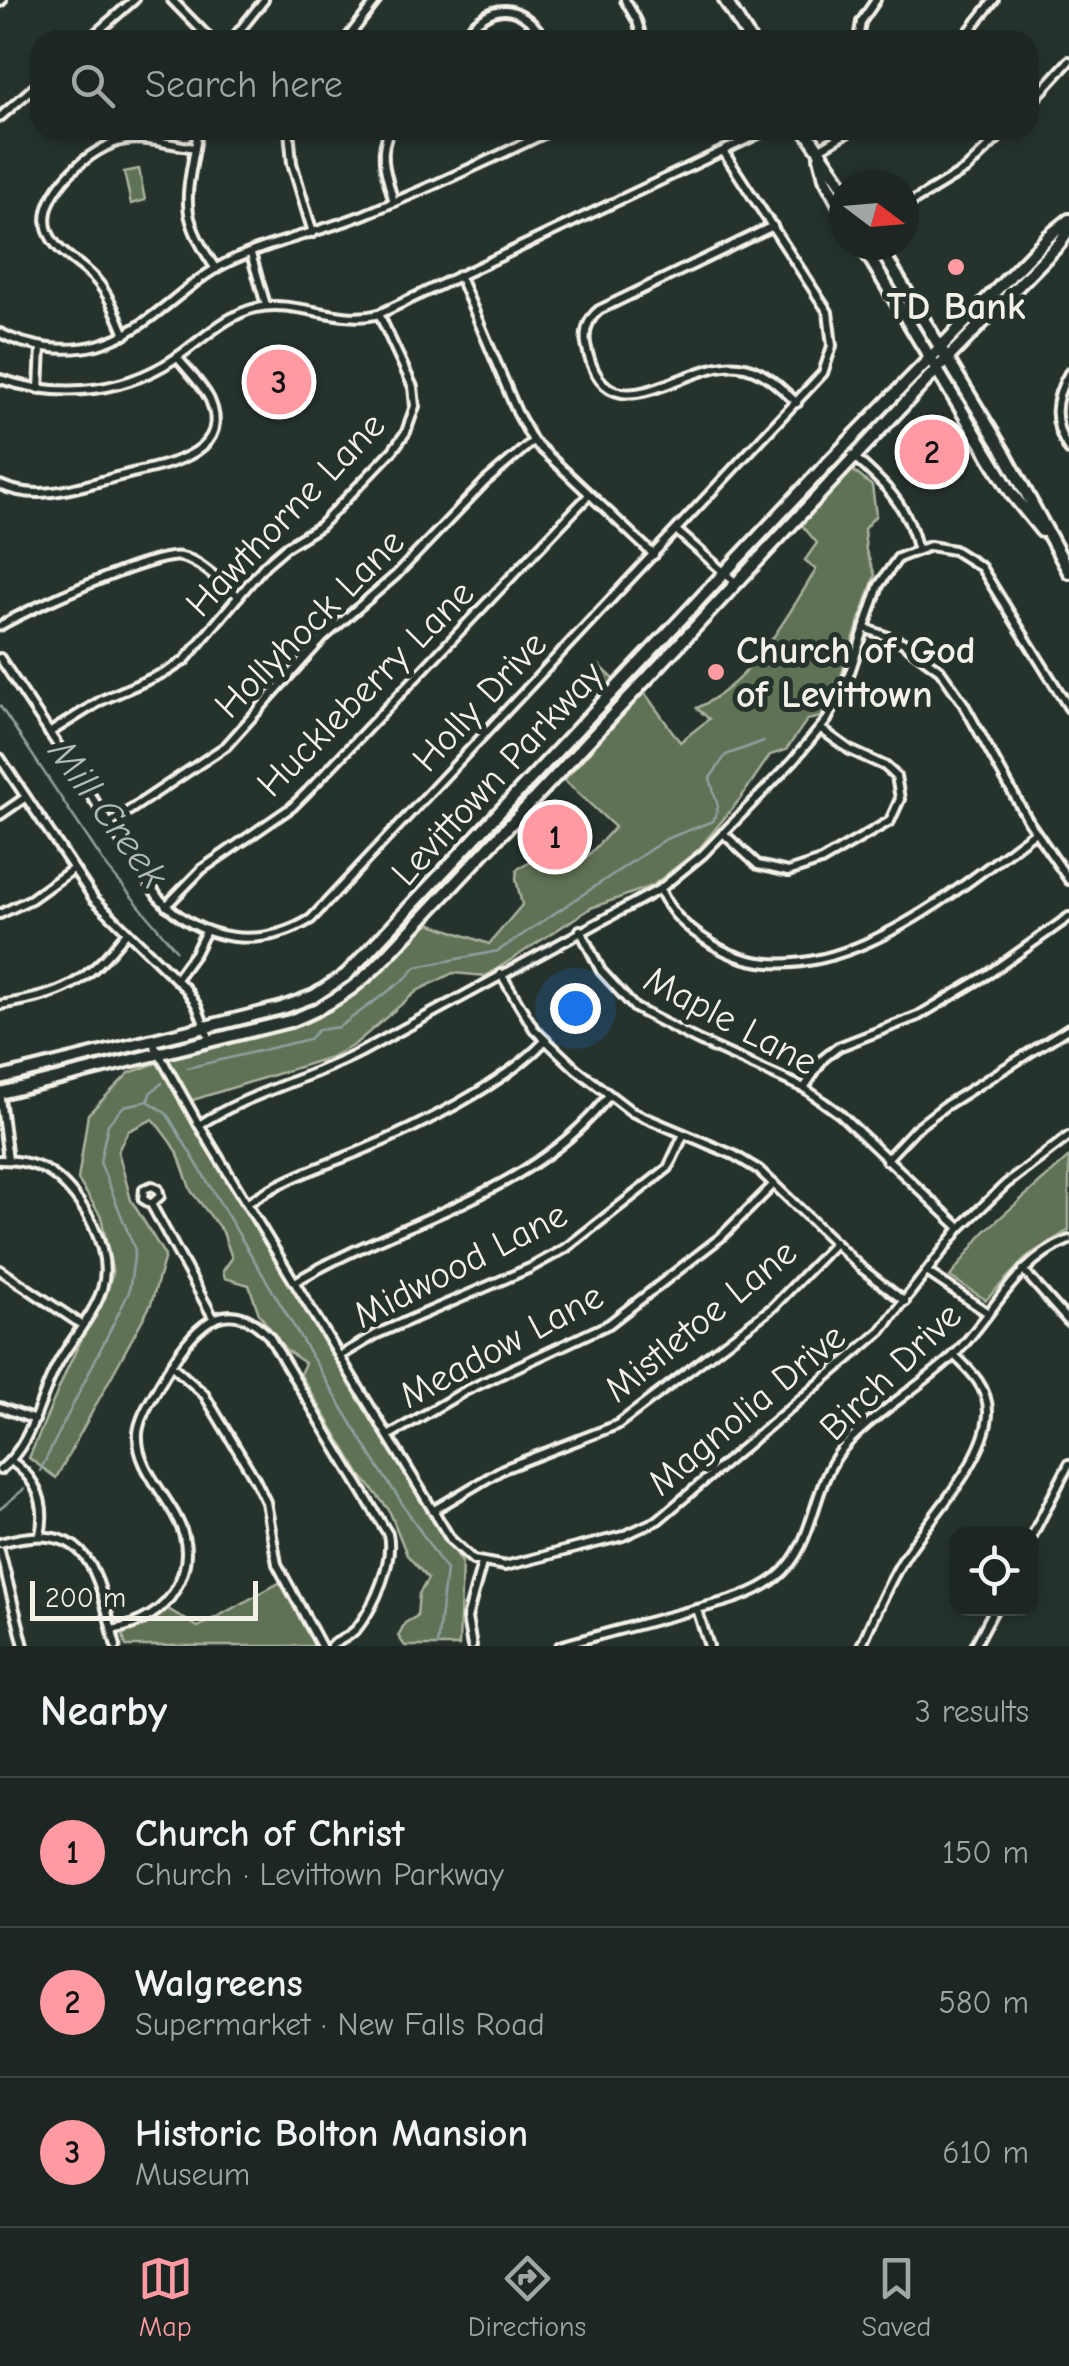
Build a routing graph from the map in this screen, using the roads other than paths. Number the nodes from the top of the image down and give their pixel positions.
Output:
1 (134, 0) edge
2 (172, 0) edge
3 (264, 0) edge
4 (377, 0) edge
5 (625, 0) edge
6 (725, 0) edge
7 (876, 0) edge
8 (994, 0) edge
9 (100, 30) edge
10 (201, 30) edge
11 (240, 30) edge
12 (354, 30) edge
13 (468, 30) edge
14 (539, 30) edge
15 (640, 30) edge
16 (744, 30) edge
17 (860, 30) edge
18 (970, 30) edge
19 (1069, 61) edge
20 (30, 91) edge
21 (1039, 94) edge
22 (0, 117) edge
23 (196, 140) edge
24 (289, 140) edge
25 (386, 140) edge
26 (530, 140) edge
27 (746, 140) edge
28 (811, 140) edge
29 (837, 140) edge
30 (996, 140) edge
31 (195, 148) junction
32 (723, 151) junction
33 (818, 153) junction
34 (831, 170) edge
35 (829, 187) edge
36 (919, 198) edge
37 (394, 202) junction
38 (1069, 220) edge
39 (772, 226) junction
40 (1069, 230) edge
41 (313, 233) junction
42 (250, 254) junction
43 (871, 260) edge
44 (887, 260) edge
45 (216, 269) junction
46 (459, 275) junction
47 (266, 306) junction
48 (379, 314) junction
49 (0, 334) edge
50 (125, 335) junction
51 (41, 347) junction
52 (940, 348) junction
53 (178, 357) junction
54 (930, 357) junction
55 (947, 359) junction
56 (937, 370) junction
57 (1069, 372) edge
58 (0, 379) edge
59 (39, 389) junction
60 (796, 403) junction
61 (533, 441) junction
62 (843, 448) junction
63 (1069, 450) edge
64 (854, 457) junction
65 (0, 485) edge
66 (589, 495) junction
67 (677, 531) junction
68 (1049, 540) junction
69 (917, 548) junction
70 (654, 555) junction
71 (1069, 572) edge
72 (725, 573) junction
73 (736, 583) junction
74 (239, 596) junction
75 (0, 626) edge
76 (864, 628) junction
77 (0, 658) edge
78 (1069, 708) edge
79 (821, 729) junction
80 (49, 733) junction
81 (0, 758) edge
82 (26, 797) junction
83 (0, 815) edge
84 (109, 824) junction
85 (1036, 832) junction
86 (723, 833) junction
87 (73, 869) junction
88 (1069, 880) edge
89 (660, 889) junction
90 (166, 906) junction
91 (0, 914) edge
92 (1069, 917) edge
93 (580, 930) junction
94 (206, 931) junction
95 (126, 933) junction
96 (501, 974) junction
97 (176, 979) junction
98 (0, 1005) edge
99 (205, 1027) junction
100 (1069, 1028) edge
101 (152, 1040) junction
102 (210, 1040) junction
103 (544, 1041) junction
104 (159, 1053) junction
105 (0, 1078) edge
106 (804, 1088) junction
107 (609, 1095) junction
108 (0, 1096) edge
109 (199, 1125) junction
110 (684, 1134) junction
111 (1069, 1136) edge
112 (4, 1160) edge
113 (886, 1160) junction
114 (774, 1184) junction
115 (248, 1203) junction
116 (151, 1204) dead end
117 (960, 1228) junction
118 (1069, 1240) edge
119 (835, 1243) junction
120 (0, 1270) edge
121 (1022, 1270) junction
122 (927, 1272) junction
123 (295, 1282) junction
124 (906, 1302) junction
125 (988, 1313) junction
126 (214, 1319) junction
127 (1069, 1322) edge
128 (82, 1325) junction
129 (954, 1355) junction
130 (340, 1356) junction
131 (171, 1365) junction
132 (0, 1407) edge
133 (35, 1420) junction
134 (388, 1436) junction
135 (10, 1461) junction
136 (1069, 1464) edge
137 (0, 1470) edge
138 (434, 1510) junction
139 (1037, 1526) edge
140 (40, 1535) junction
141 (0, 1543) edge
142 (0, 1551) edge
143 (482, 1563) junction
144 (696, 1609) junction
145 (991, 1616) edge
146 (112, 1630) junction
147 (24, 1646) edge
148 (116, 1646) edge
149 (322, 1646) edge
150 (331, 1646) edge
151 (472, 1646) edge
152 (560, 1646) edge
153 (709, 1646) edge
154 (861, 1646) edge
155 (975, 1646) edge

1 - 9 street
2 - 10 street
3 - 11 street
4 - 12 street
5 - 15 street
6 - 16 main road
7 - 17 street
8 - 18 street
13 - 14 street
19 - 21 street
20 - 22 street
23 - 31 street
24 - 41 street
25 - 37 street
26 - 37 street
27 - 32 street
28 - 33 main road
29 - 33 street
30 - 36 street
31 - 45 street
31 - 50 street
32 - 39 street, Holly Drive
32 - 46 street
33 - 34 main road
33 - 35 main road
37 - 41 street
38 - 52 main road, Levittown Parkway
39 - 60 street, Holly Drive
39 - 60 street
40 - 55 main road, Levittown Parkway
41 - 42 street
42 - 45 street
42 - 47 street
43 - 54 main road
44 - 52 main road
45 - 50 street
46 - 48 street
46 - 61 street
47 - 48 street
47 - 53 street
48 - 74 street, Hawthorne Lane
49 - 51 street
50 - 51 street
51 - 59 street
52 - 54 main road, Levittown Parkway
52 - 55 main road
53 - 59 street
53 - 65 street
54 - 56 main road
54 - 62 main road, Levittown Parkway
55 - 56 main road, Levittown Parkway
55 - 68 main road
56 - 64 main road, Levittown Parkway
56 - 68 main road
57 - 63 street
58 - 59 street
60 - 67 street, Holly Drive
61 - 66 street
61 - 84 street, Hollyhock Lane
62 - 64 street
62 - 72 main road, Levittown Parkway
64 - 69 street
64 - 73 main road, Levittown Parkway
66 - 70 street
66 - 90 street, Huckleberry Lane
67 - 70 street, Holly Drive
67 - 72 street
68 - 71 main road
69 - 76 street
69 - 78 street
70 - 94 street, Holly Drive
72 - 73 street
72 - 99 main road, Levittown Parkway
73 - 102 main road, Levittown Parkway
74 - 75 street
74 - 80 street, Hawthorne Lane
76 - 79 street
76 - 85 street
77 - 80 street, Holly Drive
79 - 86 street
79 - 86 street
80 - 84 street, Holly Drive
81 - 82 street
82 - 83 street
82 - 87 street
84 - 90 street, Holly Drive
85 - 88 street
85 - 89 street
86 - 89 street
87 - 91 street
87 - 95 street
89 - 93 street
90 - 94 street, Holly Drive
92 - 106 street
93 - 96 street
93 - 106 street, Maple Lane
94 - 97 street
95 - 97 street
95 - 98 street
96 - 103 street
96 - 109 street
97 - 99 street
99 - 101 main road, Levittown Parkway
99 - 102 street
100 - 113 street
101 - 104 street
101 - 105 main road, Levittown Parkway
102 - 104 main road, Levittown Parkway
103 - 107 street
103 - 115 street
104 - 108 main road, Levittown Parkway
104 - 109 street
106 - 113 street, Maple Lane
107 - 110 street
107 - 123 street
108 - 112 street
109 - 115 street
110 - 114 street
110 - 130 street, Midwood Lane
111 - 117 street, Magnolia Drive
112 - 128 street
113 - 117 street, Maple Lane
114 - 119 street
114 - 134 street, Meadow Lane
115 - 123 street
116 - 126 street
117 - 122 street, Magnolia Drive
118 - 121 street, Birch Drive
119 - 124 street
119 - 138 street, Mistletoe Lane
120 - 128 street
121 - 125 street, Birch Drive
121 - 127 street
122 - 124 street, Magnolia Drive
122 - 125 street
123 - 130 street
124 - 143 street, Magnolia Drive
125 - 129 street, Birch Drive
126 - 131 street
126 - 150 street
128 - 133 street
129 - 144 street, Birch Drive
129 - 154 street
130 - 134 street
131 - 146 street
131 - 149 street
132 - 133 street
133 - 135 street
134 - 138 street
135 - 137 street
135 - 140 street
136 - 139 street
138 - 143 street
140 - 141 street
140 - 146 street
142 - 147 street
143 - 151 street
144 - 152 street, Birch Drive
144 - 153 street
145 - 155 street
146 - 148 street

